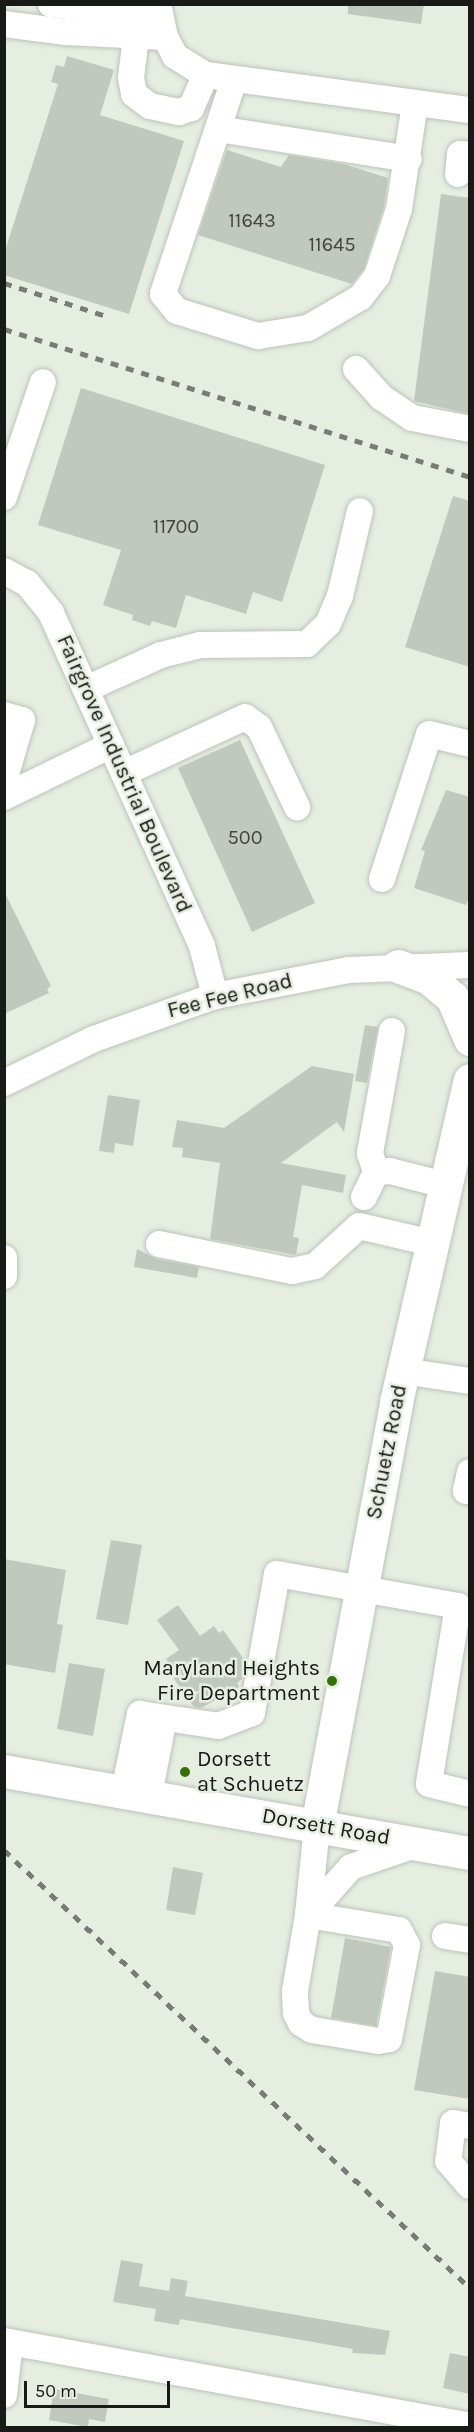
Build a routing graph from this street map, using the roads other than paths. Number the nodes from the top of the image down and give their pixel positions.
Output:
1 (51, 4) edge
2 (111, 8) edge
3 (161, 19) edge
4 (4, 24) edge
5 (136, 37) junction
6 (206, 75) junction
7 (234, 80) junction
8 (415, 103) junction
9 (470, 110) edge
10 (218, 129) junction
11 (409, 159) junction
12 (356, 369) dead end
13 (43, 382) dead end
14 (470, 429) edge
15 (4, 497) edge
16 (360, 511) dead end
17 (4, 571) edge
18 (86, 689) junction
19 (4, 715) edge
20 (111, 744) junction
21 (470, 744) edge
22 (124, 773) junction
23 (4, 781) edge
24 (4, 797) edge
25 (297, 807) dead end
26 (382, 879) dead end
27 (470, 965) edge
28 (398, 966) junction
29 (215, 996) junction
30 (392, 1031) dead end
31 (470, 1039) edge
32 (470, 1080) edge
33 (4, 1083) edge
34 (376, 1172) junction
35 (445, 1185) junction
36 (364, 1197) dead end
37 (432, 1243) junction
38 (159, 1244) dead end
39 (4, 1258) edge
40 (4, 1276) edge
41 (403, 1371) junction
42 (470, 1381) edge
43 (470, 1472) edge
44 (470, 1491) edge
45 (360, 1587) junction
46 (4, 1771) edge
47 (137, 1793) junction
48 (470, 1794) edge
49 (317, 1826) junction
50 (419, 1844) junction
51 (470, 1852) edge
52 (308, 1915) junction
53 (445, 1936) dead end
54 (470, 1940) edge
55 (470, 2126) edge
56 (470, 2186) edge
57 (8, 2341) edge
58 (4, 2395) edge
59 (387, 2419) edge
60 (470, 2426) edge

1 - 2 street
2 - 3 street
3 - 5 street
3 - 6 street
4 - 5 street
5 - 6 street
6 - 7 street
7 - 8 street
7 - 10 street
8 - 9 street
8 - 11 street
10 - 11 street
10 - 11 street
12 - 14 street
13 - 15 street
16 - 18 street
17 - 18 street, Fairgrove Industrial Boulevard
18 - 20 street, Fairgrove Industrial Boulevard
19 - 23 street
20 - 22 street, Fairgrove Industrial Boulevard
20 - 24 street
21 - 26 street
22 - 25 street
22 - 29 street, Fairgrove Industrial Boulevard
27 - 28 street, Fee Fee Road
28 - 29 street, Fee Fee Road
28 - 31 main road
29 - 33 street, Fee Fee Road
30 - 34 street
32 - 35 main road, Schuetz Road
34 - 35 street
34 - 36 street
35 - 37 main road, Schuetz Road
37 - 38 street
37 - 41 main road, Schuetz Road
39 - 40 street
41 - 42 street
41 - 45 main road, Schuetz Road
43 - 44 street
45 - 47 street
45 - 48 street
45 - 49 main road, Schuetz Road
46 - 47 main road, Dorsett Road
47 - 49 main road, Dorsett Road
49 - 50 main road, Dorsett Road
49 - 52 street
50 - 51 main road, Dorsett Road
50 - 52 street
52 - 52 street
53 - 54 street
55 - 56 street
57 - 58 street
57 - 59 street
59 - 60 street

